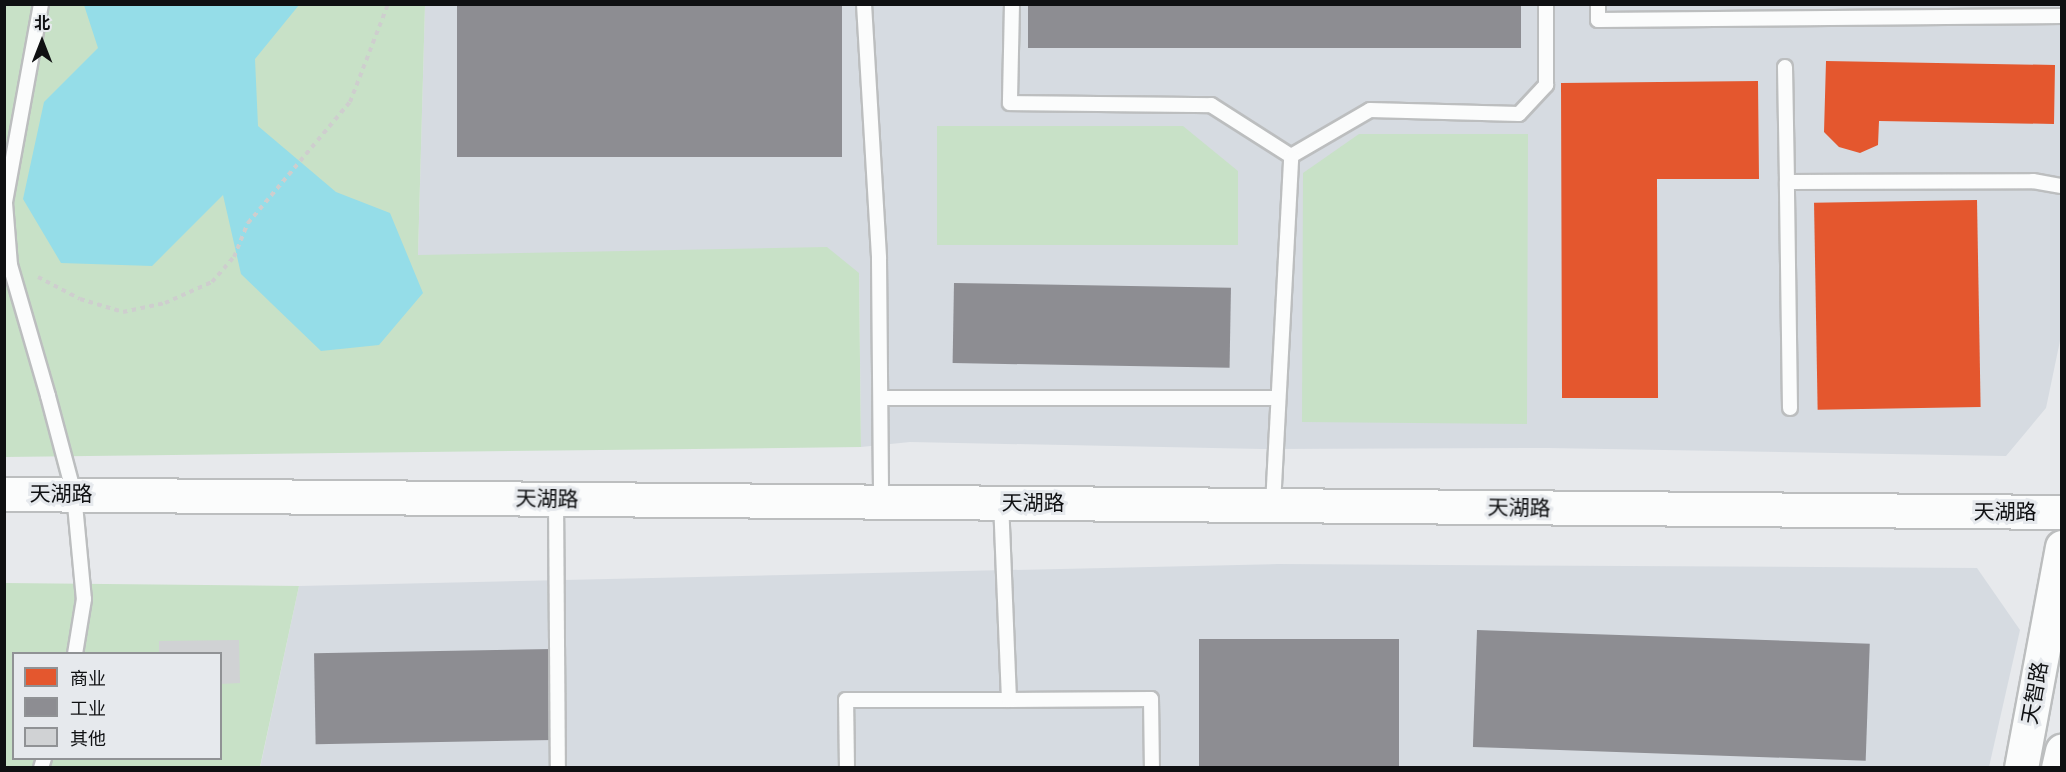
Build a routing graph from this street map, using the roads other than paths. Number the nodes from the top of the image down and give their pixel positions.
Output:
1 (41, 4) edge
2 (864, 4) edge
3 (1012, 4) edge
4 (1546, 4) edge
5 (1598, 4) edge
6 (2061, 16) edge
7 (1785, 67) dead end
8 (1291, 156) junction
9 (1786, 182) junction
10 (2061, 186) edge
11 (880, 398) junction
12 (1278, 398) junction
13 (1790, 408) dead end
14 (4, 494) edge
15 (74, 494) junction
16 (556, 499) junction
17 (881, 502) junction
18 (1001, 503) junction
19 (1273, 505) junction
20 (2061, 512) edge
21 (2061, 547) edge
22 (75, 652) edge
23 (1009, 700) junction
24 (2061, 750) edge
25 (558, 768) edge
26 (847, 768) edge
27 (1152, 768) edge
28 (2021, 768) edge
29 (2058, 768) edge

1 - 15 lane
2 - 11 lane
3 - 8 lane
4 - 8 lane
5 - 6 lane
7 - 9 lane
8 - 12 lane
9 - 10 lane
9 - 13 lane
11 - 12 lane
11 - 17 lane
12 - 19 lane
14 - 15 street, 天湖路
15 - 16 street, 天湖路
15 - 22 lane
16 - 17 street, 天湖路
16 - 25 lane
17 - 18 street, 天湖路
18 - 19 street, 天湖路
18 - 23 lane
19 - 20 street, 天湖路
21 - 28 street, 天智路
23 - 26 lane
23 - 27 lane
24 - 29 street, 天智路

